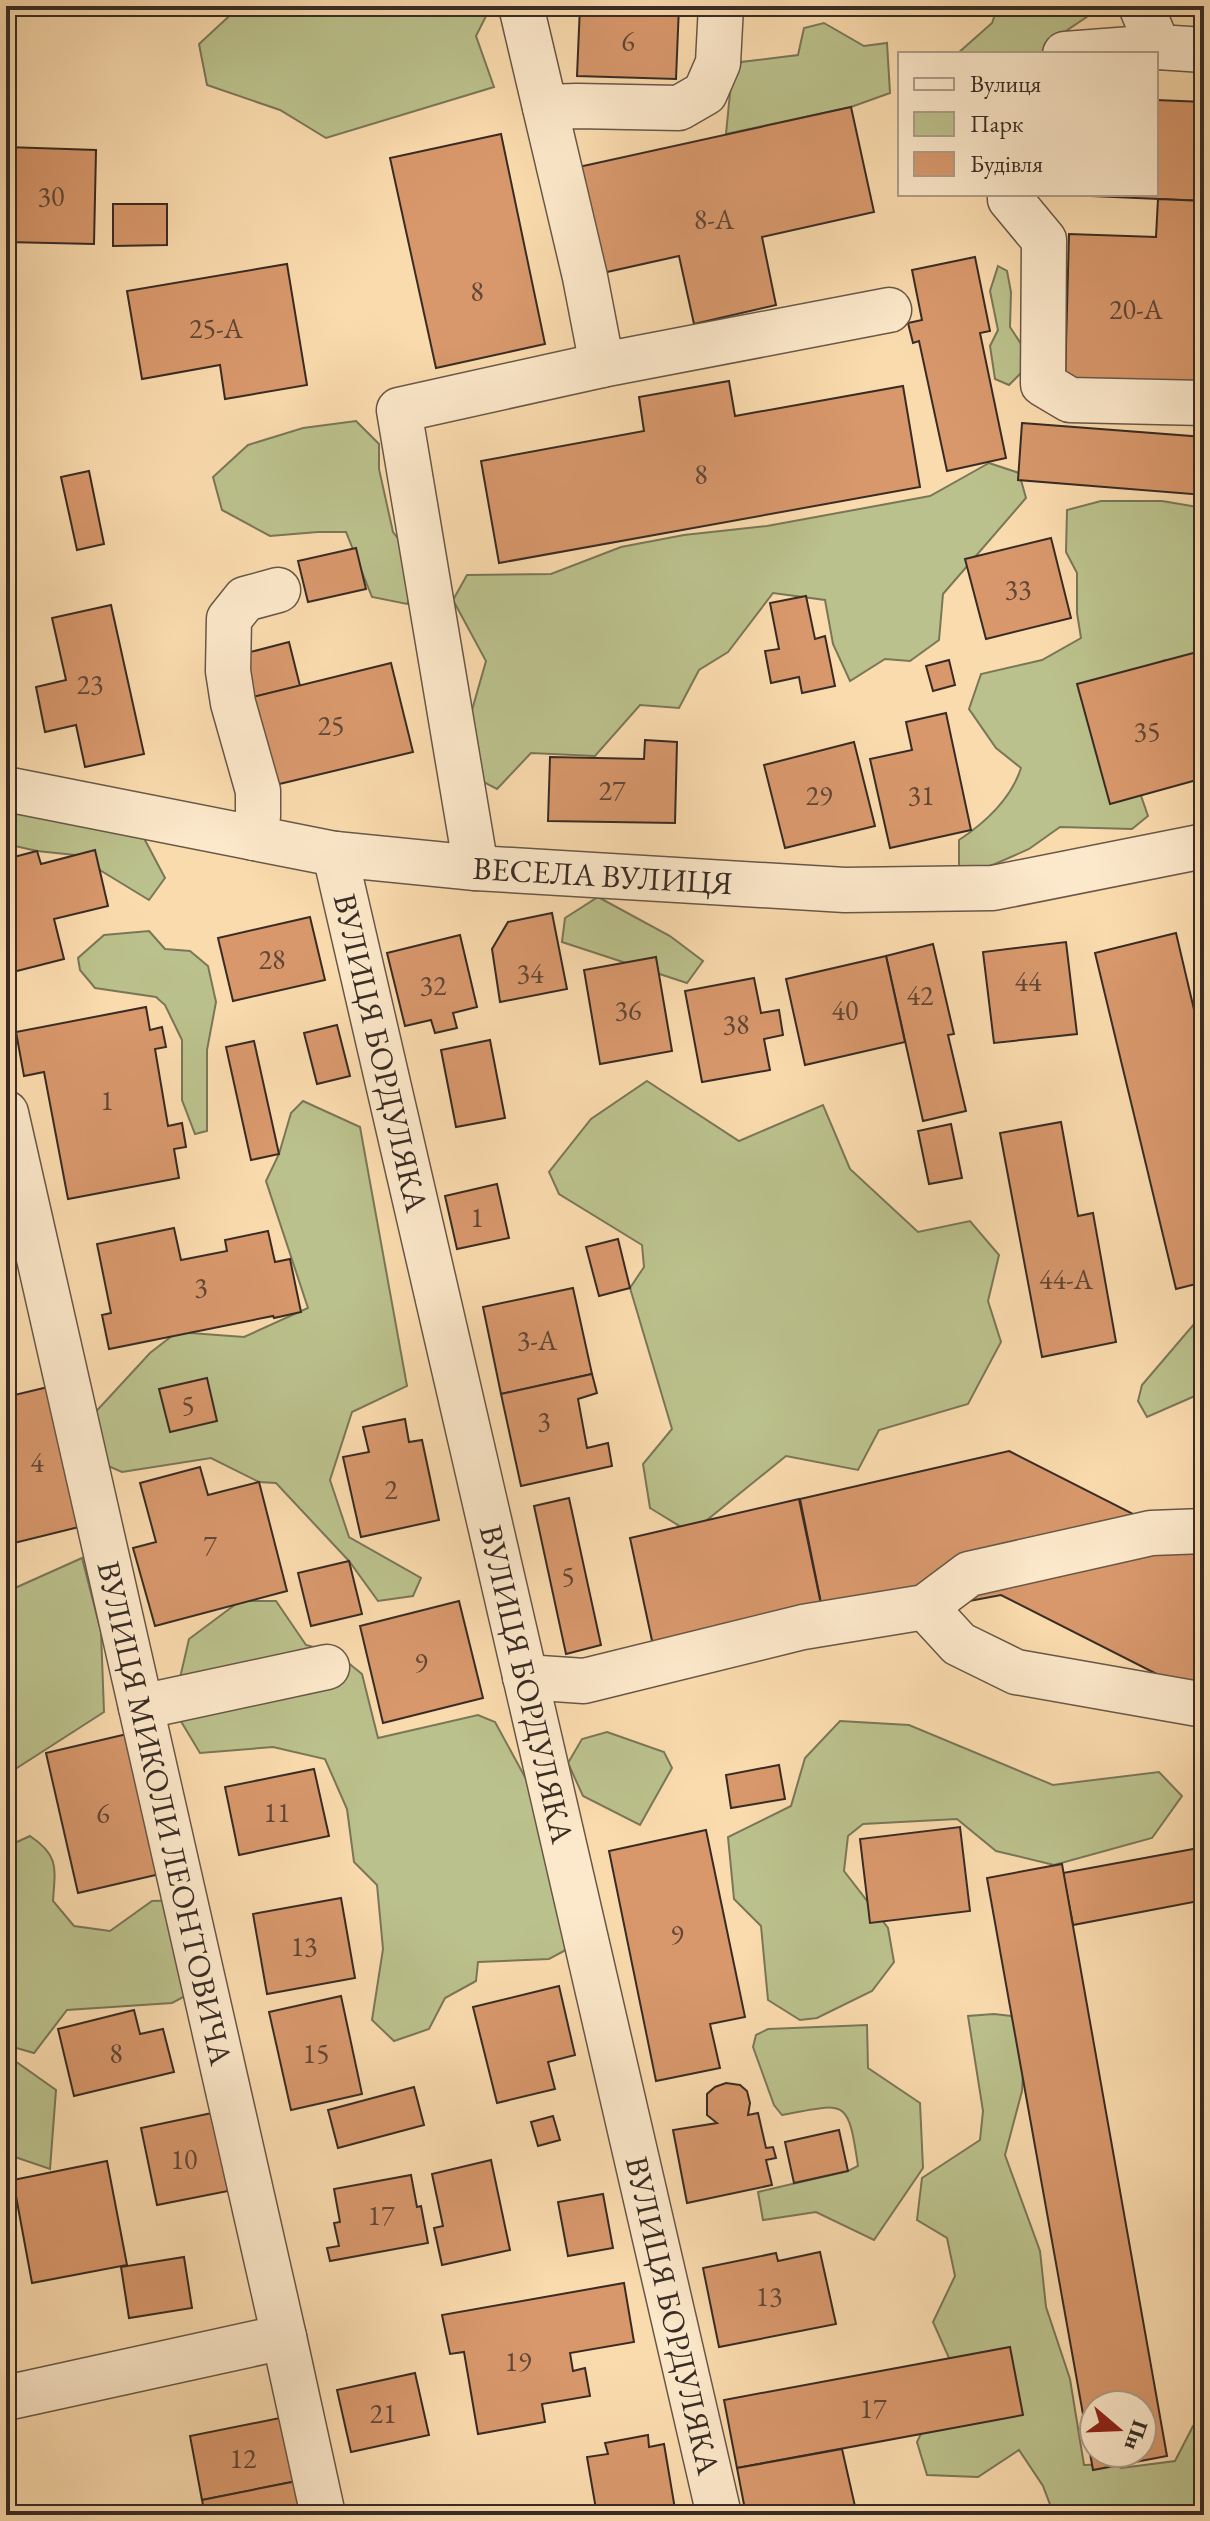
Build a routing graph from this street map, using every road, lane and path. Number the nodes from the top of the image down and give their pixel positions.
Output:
1 (521, 6) edge
2 (721, 6) edge
3 (1141, 6) edge
4 (1158, 47) junction
5 (1204, 50) edge
6 (1092, 52) edge
7 (545, 107) junction
8 (1010, 196) edge
9 (889, 310) dead end
10 (602, 365) junction
11 (1204, 403) edge
12 (278, 590) dead end
13 (6, 789) edge
14 (254, 838) junction
15 (1204, 846) edge
16 (335, 854) junction
17 (476, 868) junction
18 (6, 1113) edge
19 (1204, 1531) edge
20 (925, 1607) junction
21 (327, 1667) dead end
22 (525, 1677) junction
23 (1204, 1705) edge
24 (141, 1707) junction
25 (284, 2337) junction
26 (6, 2398) edge
27 (323, 2515) edge
28 (719, 2515) edge

1 - 7 street
2 - 7 street
3 - 4 street
4 - 5 street
4 - 6 street
7 - 10 street
8 - 11 street
9 - 10 street
10 - 17 street
12 - 14 street
13 - 14 street, ВЕСЕЛА ВУЛИЦЯ
14 - 16 street, ВЕСЕЛА ВУЛИЦЯ
15 - 17 street, ВЕСЕЛА ВУЛИЦЯ
16 - 17 street, ВЕСЕЛА ВУЛИЦЯ
16 - 22 street, ВУЛИЦЯ БОРДУЛЯКА
18 - 24 street, ВУЛИЦЯ МИКОЛИ ЛЕОНТОВИЧА
19 - 20 street
20 - 22 street
20 - 23 street
21 - 24 street
22 - 28 street, ВУЛИЦЯ БОРДУЛЯКА
24 - 25 street, ВУЛИЦЯ МИКОЛИ ЛЕОНТОВИЧА
25 - 26 street
25 - 27 street, ВУЛИЦЯ МИКОЛИ ЛЕОНТОВИЧА

